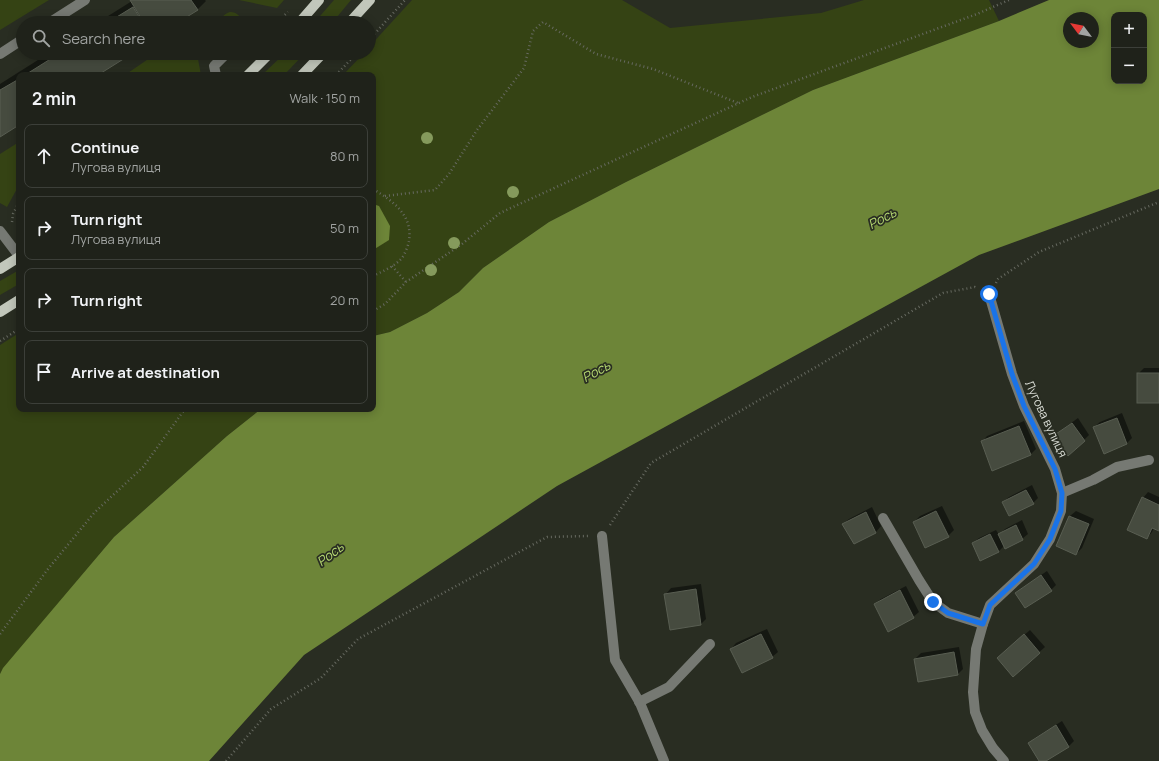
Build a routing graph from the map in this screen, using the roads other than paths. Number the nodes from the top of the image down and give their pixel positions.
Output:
1 (85, 0) edge
2 (319, 0) edge
3 (370, 0) edge
4 (59, 16) edge
5 (305, 16) edge
6 (355, 16) edge
7 (16, 44) edge
8 (0, 54) edge
9 (220, 60) edge
10 (263, 60) edge
11 (316, 60) edge
12 (215, 72) edge
13 (251, 72) edge
14 (305, 72) edge
15 (0, 232) edge
16 (16, 252) edge
17 (16, 258) edge
18 (0, 269) edge
19 (989, 294) road end
20 (16, 302) edge
21 (0, 312) edge
22 (1148, 460) dead end
23 (1062, 493) junction
24 (883, 518) dead end
25 (602, 536) road end
26 (983, 624) junction
27 (710, 644) dead end
28 (639, 702) junction
29 (664, 761) edge
30 (1004, 761) edge

1 - 4 street
2 - 5 main road
3 - 6 main road
7 - 8 street
9 - 12 street
10 - 13 main road
11 - 14 main road
15 - 16 street
17 - 18 main road
19 - 23 street, Лугова вулиця
20 - 21 main road
22 - 23 street
23 - 26 street, Лугова вулиця
24 - 26 street
25 - 28 street
26 - 30 street, Лугова вулиця
27 - 28 street
28 - 29 street

